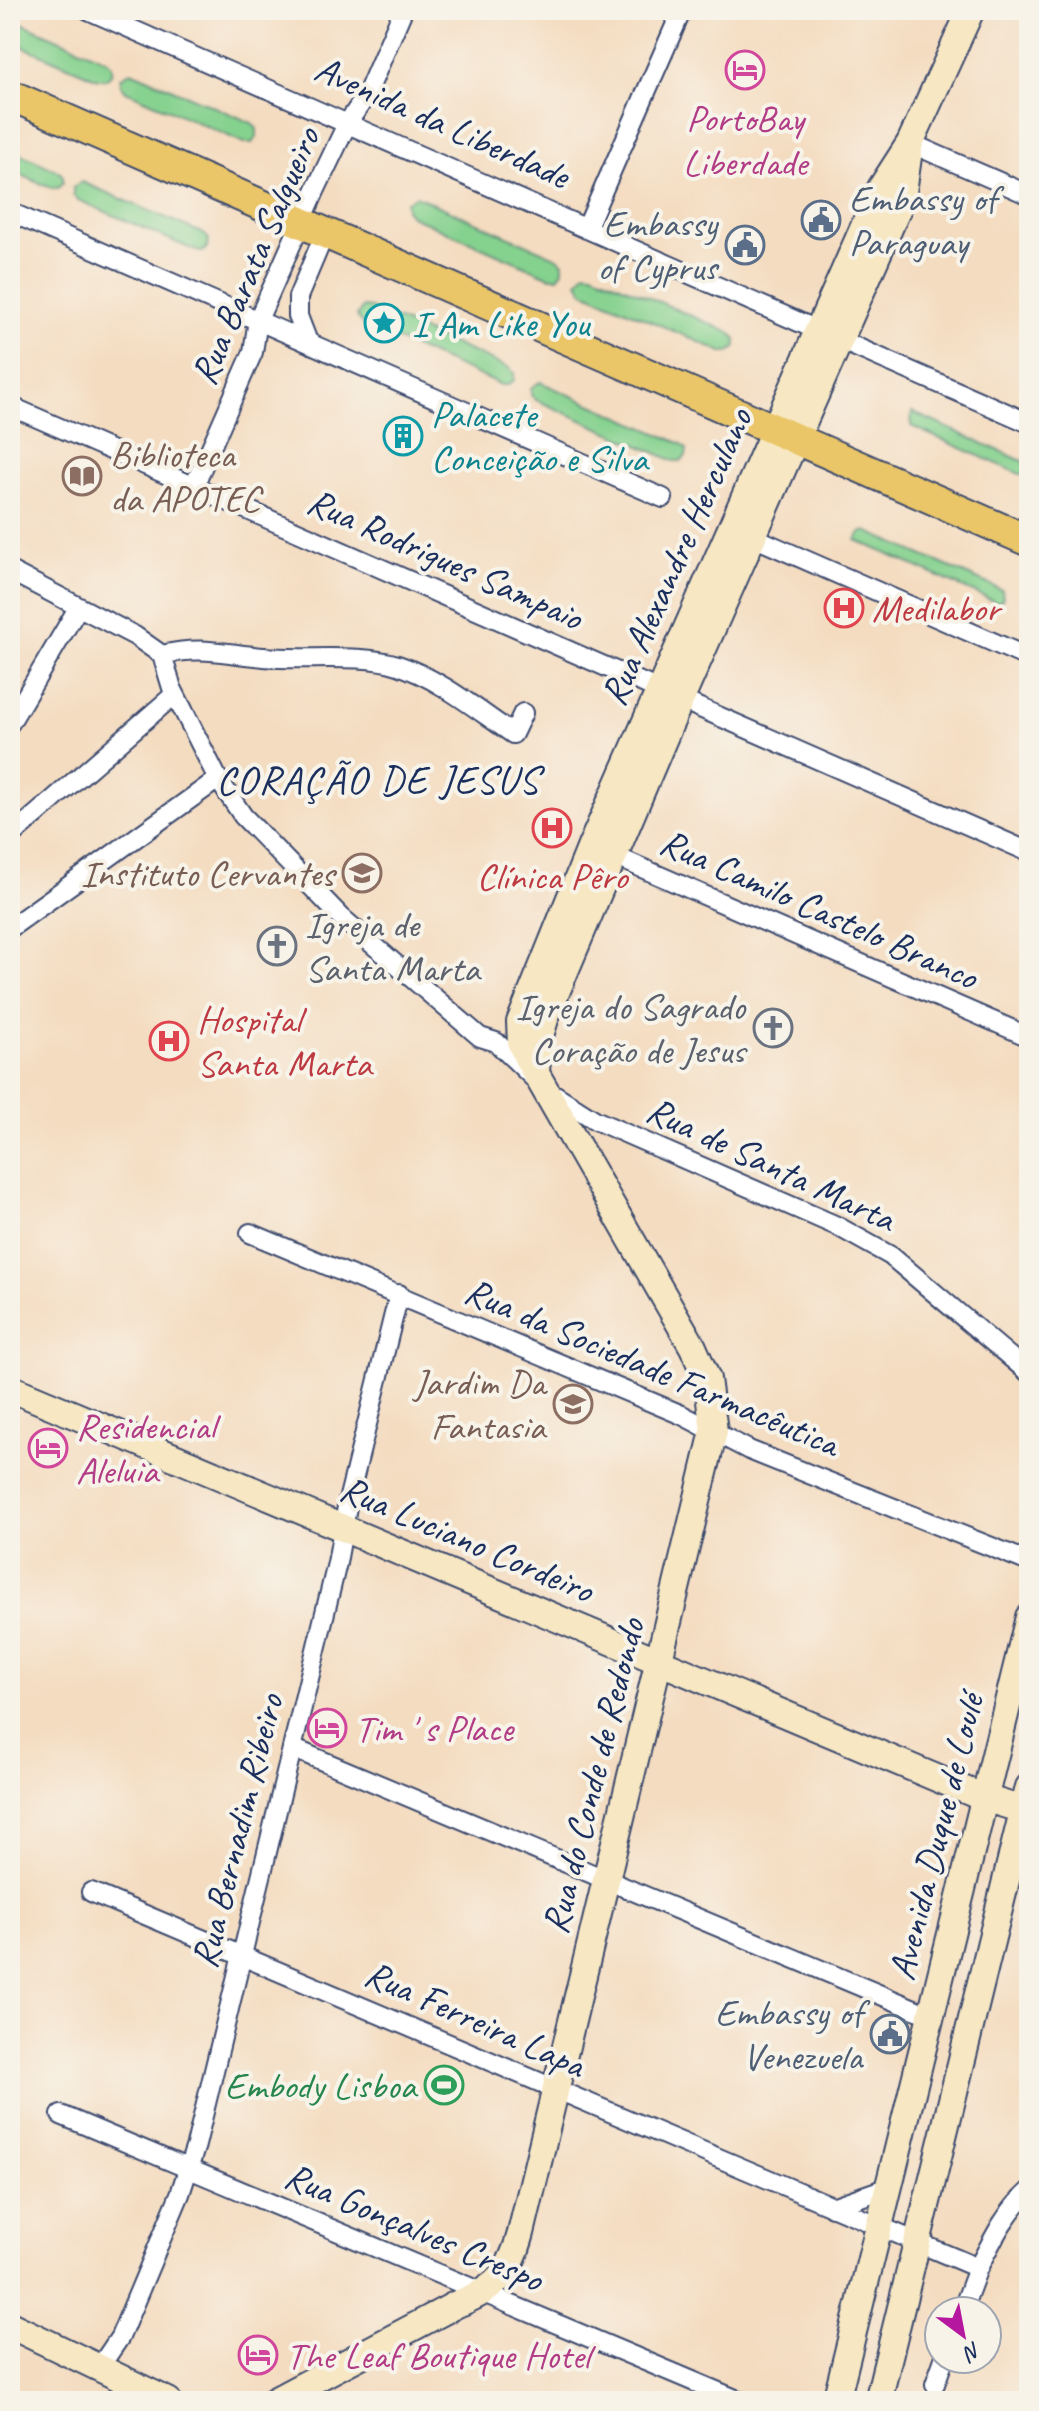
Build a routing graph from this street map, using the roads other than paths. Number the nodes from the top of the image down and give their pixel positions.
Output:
1 (88, 10) edge
2 (403, 10) edge
3 (682, 10) edge
4 (971, 10) edge
5 (10, 95) edge
6 (347, 124) junction
7 (910, 143) junction
8 (1029, 195) edge
9 (10, 212) edge
10 (313, 227) junction
11 (586, 229) junction
12 (258, 320) junction
13 (829, 335) junction
14 (308, 342) junction
15 (10, 406) edge
16 (1029, 423) edge
17 (785, 434) junction
18 (194, 486) junction
19 (663, 498) dead end
20 (742, 532) junction
21 (1029, 541) edge
22 (10, 571) edge
23 (78, 608) junction
24 (162, 655) junction
25 (1029, 658) edge
26 (175, 694) junction
27 (670, 695) junction
28 (523, 713) dead end
29 (10, 723) edge
30 (218, 779) junction
31 (10, 837) edge
32 (602, 852) junction
33 (1029, 852) edge
34 (10, 928) edge
35 (1026, 1032) edge
36 (540, 1079) junction
37 (250, 1233) dead end
38 (399, 1294) junction
39 (1029, 1373) edge
40 (10, 1388) edge
41 (714, 1431) junction
42 (344, 1529) junction
43 (1029, 1562) edge
44 (1029, 1617) edge
45 (659, 1661) junction
46 (292, 1748) junction
47 (984, 1798) junction
48 (1027, 1803) edge
49 (607, 1879) junction
50 (91, 1892) dead end
51 (243, 1956) junction
52 (931, 2016) junction
53 (557, 2088) junction
54 (61, 2115) dead end
55 (188, 2169) junction
56 (889, 2187) junction
57 (1029, 2191) edge
58 (832, 2207) junction
59 (879, 2227) junction
60 (917, 2243) junction
61 (978, 2268) junction
62 (485, 2293) junction
63 (968, 2295) edge
64 (10, 2325) edge
65 (99, 2368) junction
66 (938, 2375) edge
67 (935, 2384) dead end
68 (168, 2401) edge
69 (274, 2401) edge
70 (740, 2401) edge
71 (836, 2401) edge
72 (878, 2401) edge

1 - 6 street, Avenida da Liberdade
2 - 6 street, Rua Barata Salgueiro
3 - 11 street
4 - 7 street, Rua Alexandre Herculano
5 - 10 main road
6 - 10 street, Rua Barata Salgueiro
6 - 11 street, Avenida da Liberdade
7 - 8 street
7 - 13 street, Rua Alexandre Herculano
9 - 12 street
10 - 12 street, Rua Barata Salgueiro
10 - 14 street
10 - 17 main road
11 - 13 street, Avenida da Liberdade
12 - 14 street
12 - 18 street, Rua Barata Salgueiro
13 - 16 street, Avenida da Liberdade
13 - 17 street, Rua Alexandre Herculano
14 - 19 street
15 - 18 street, Rua Rodrigues Sampaio
17 - 20 street, Rua Alexandre Herculano
17 - 21 main road
18 - 27 street, Rua Rodrigues Sampaio
20 - 25 street
20 - 27 street, Rua Alexandre Herculano
22 - 23 street
23 - 24 street
23 - 29 street
24 - 26 street, Rua de Santa Marta
24 - 28 street
26 - 30 street, Rua de Santa Marta
26 - 31 street
27 - 32 street, Rua Alexandre Herculano
27 - 33 street, Rua Rodrigues Sampaio
30 - 34 street
30 - 36 street, Rua de Santa Marta
32 - 35 street, Rua Camilo Castelo Branco
32 - 36 street, Rua Alexandre Herculano
36 - 39 street, Rua de Santa Marta
36 - 41 street, Rua do Conde de Redondo
37 - 38 street, Rua da Sociedade Farmacêutica
38 - 41 street, Rua da Sociedade Farmacêutica
38 - 42 street, Rua Bernadim Ribeiro
40 - 42 street, Rua Luciano Cordeiro
41 - 43 street, Rua da Sociedade Farmacêutica
41 - 45 street, Rua do Conde de Redondo
42 - 45 street, Rua Luciano Cordeiro
42 - 46 street, Rua Bernadim Ribeiro
44 - 47 street, Avenida Duque de Loulé
45 - 47 street, Rua Luciano Cordeiro
45 - 49 street, Rua do Conde de Redondo
46 - 49 street
46 - 51 street, Rua Bernadim Ribeiro
47 - 48 street, Rua Luciano Cordeiro
47 - 52 street, Avenida Duque de Loulé
48 - 60 street, Avenida Duque de Loulé
49 - 52 street
49 - 53 street, Rua do Conde de Redondo
50 - 51 street, Rua Ferreira Lapa
51 - 53 street, Rua Ferreira Lapa
51 - 55 street, Rua Bernadim Ribeiro
52 - 56 street, Avenida Duque de Loulé
53 - 58 street, Rua Ferreira Lapa
53 - 62 street, Rua do Conde de Redondo
54 - 55 street, Rua Gonçalves Crespo
55 - 62 street, Rua Gonçalves Crespo
55 - 65 street, Rua Bernadim Ribeiro
56 - 58 street
56 - 59 street, Avenida Duque de Loulé
57 - 61 street
58 - 59 street, Rua Ferreira Lapa
59 - 60 street, Rua Ferreira Lapa
59 - 71 street, Avenida Duque de Loulé
60 - 61 street, Rua Ferreira Lapa
60 - 72 street, Avenida Duque de Loulé
61 - 63 street
62 - 69 street, Rua do Conde de Redondo
62 - 70 street, Rua Gonçalves Crespo
64 - 65 street
65 - 68 street
66 - 67 street

